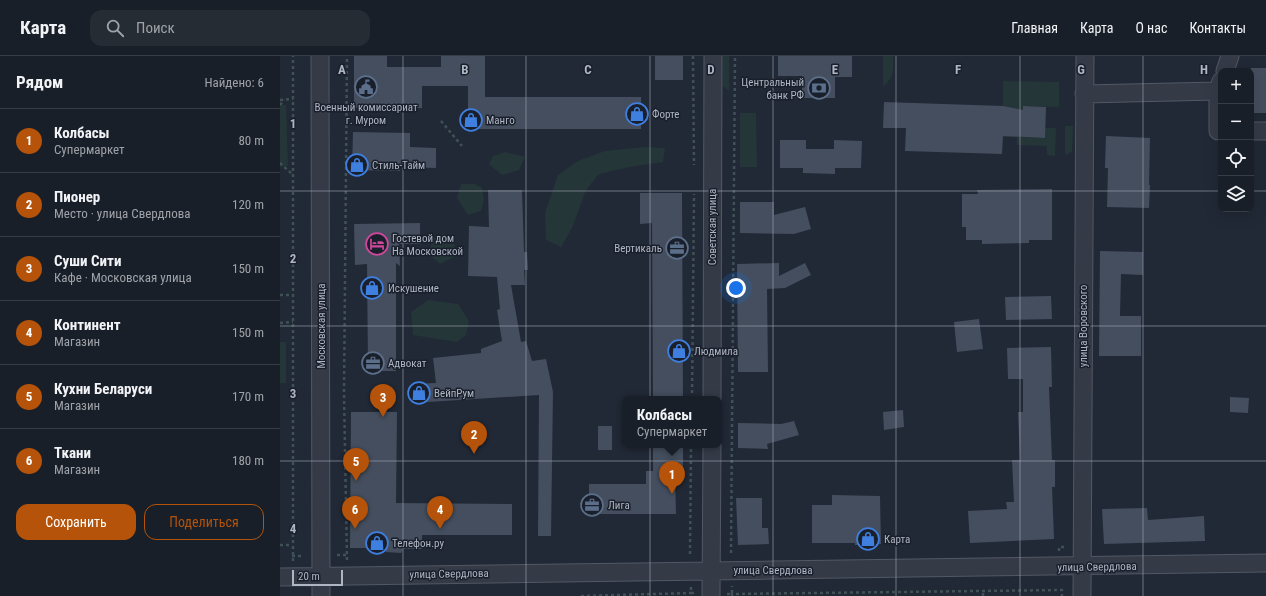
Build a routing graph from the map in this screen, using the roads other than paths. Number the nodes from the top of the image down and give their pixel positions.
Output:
1 (320, 56) edge
2 (713, 56) edge
3 (1085, 56) edge
4 (1230, 56) edge
5 (1225, 68) edge
6 (1218, 86) edge
7 (1084, 94) junction
8 (1254, 131) edge
9 (1266, 131) edge
10 (712, 396) edge
11 (712, 448) edge
12 (1266, 564) edge
13 (1081, 567) junction
14 (711, 570) junction
15 (287, 576) edge
16 (321, 576) junction
17 (321, 596) edge
18 (711, 596) edge
19 (1082, 596) edge

1 - 16 street, Московская улица
2 - 10 street, Советская улица
3 - 7 street, улица Воровского
4 - 5 street
6 - 7 street
7 - 13 street, улица Воровского
8 - 9 street
11 - 14 street
12 - 13 street, улица Свердлова
13 - 14 street, улица Свердлова
13 - 19 street, улица Воровского
14 - 16 street, улица Свердлова
14 - 18 street
15 - 16 street, улица Свердлова
16 - 17 street, Московская улица

